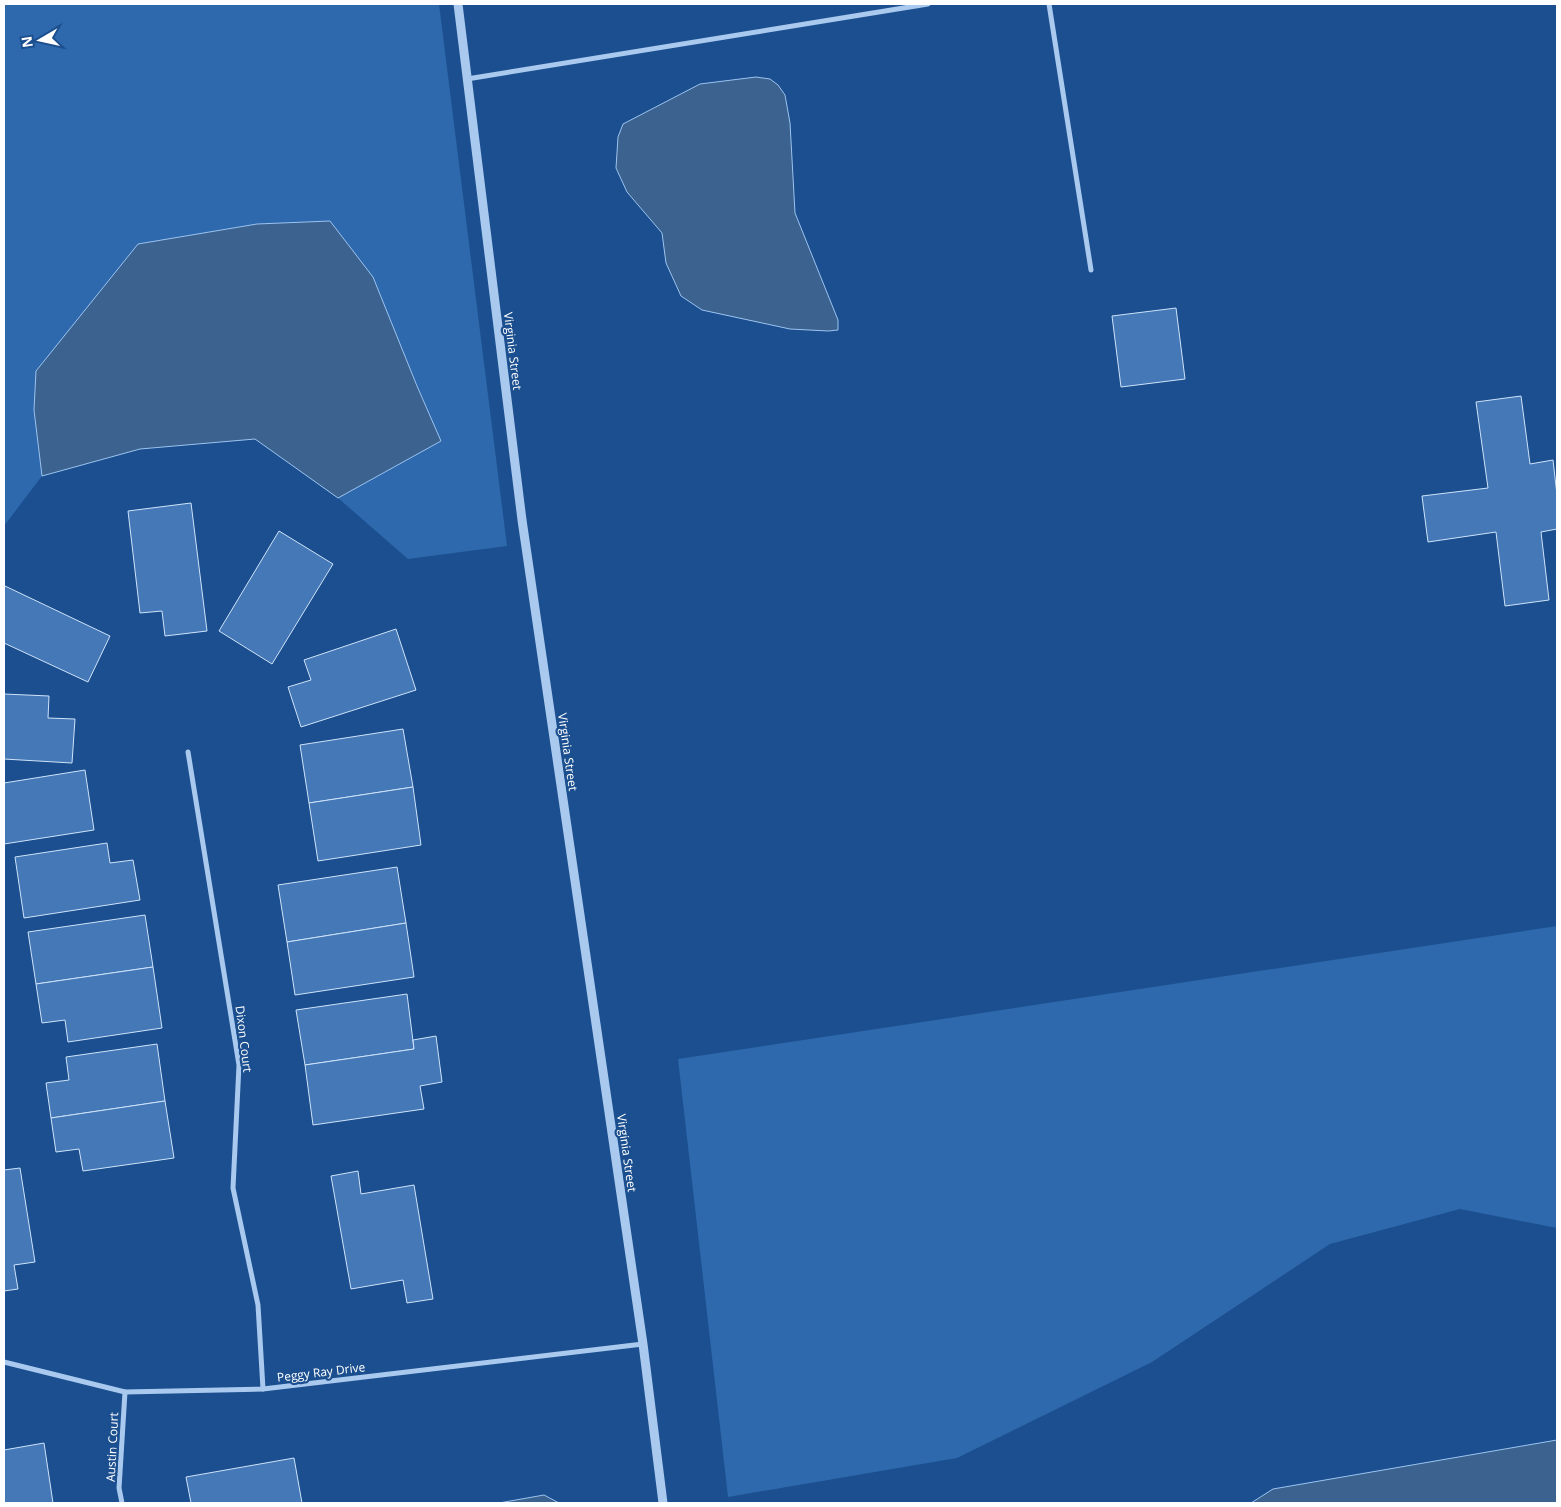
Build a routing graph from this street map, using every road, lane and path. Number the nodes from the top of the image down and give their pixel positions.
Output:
1 (458, 4) edge
2 (928, 4) edge
3 (1049, 4) edge
4 (467, 80) junction
5 (1091, 270) dead end
6 (188, 752) dead end
7 (643, 1344) junction
8 (4, 1362) edge
9 (263, 1389) junction
10 (125, 1392) junction
11 (122, 1503) edge
12 (663, 1503) edge

1 - 4 street, Virginia Street
2 - 4 street
3 - 5 street
4 - 7 street, Virginia Street
6 - 9 street, Dixon Court
7 - 9 street, Peggy Ray Drive
7 - 12 street, Virginia Street
8 - 10 street, Peggy Ray Drive
9 - 10 street, Peggy Ray Drive
10 - 11 street, Austin Court

